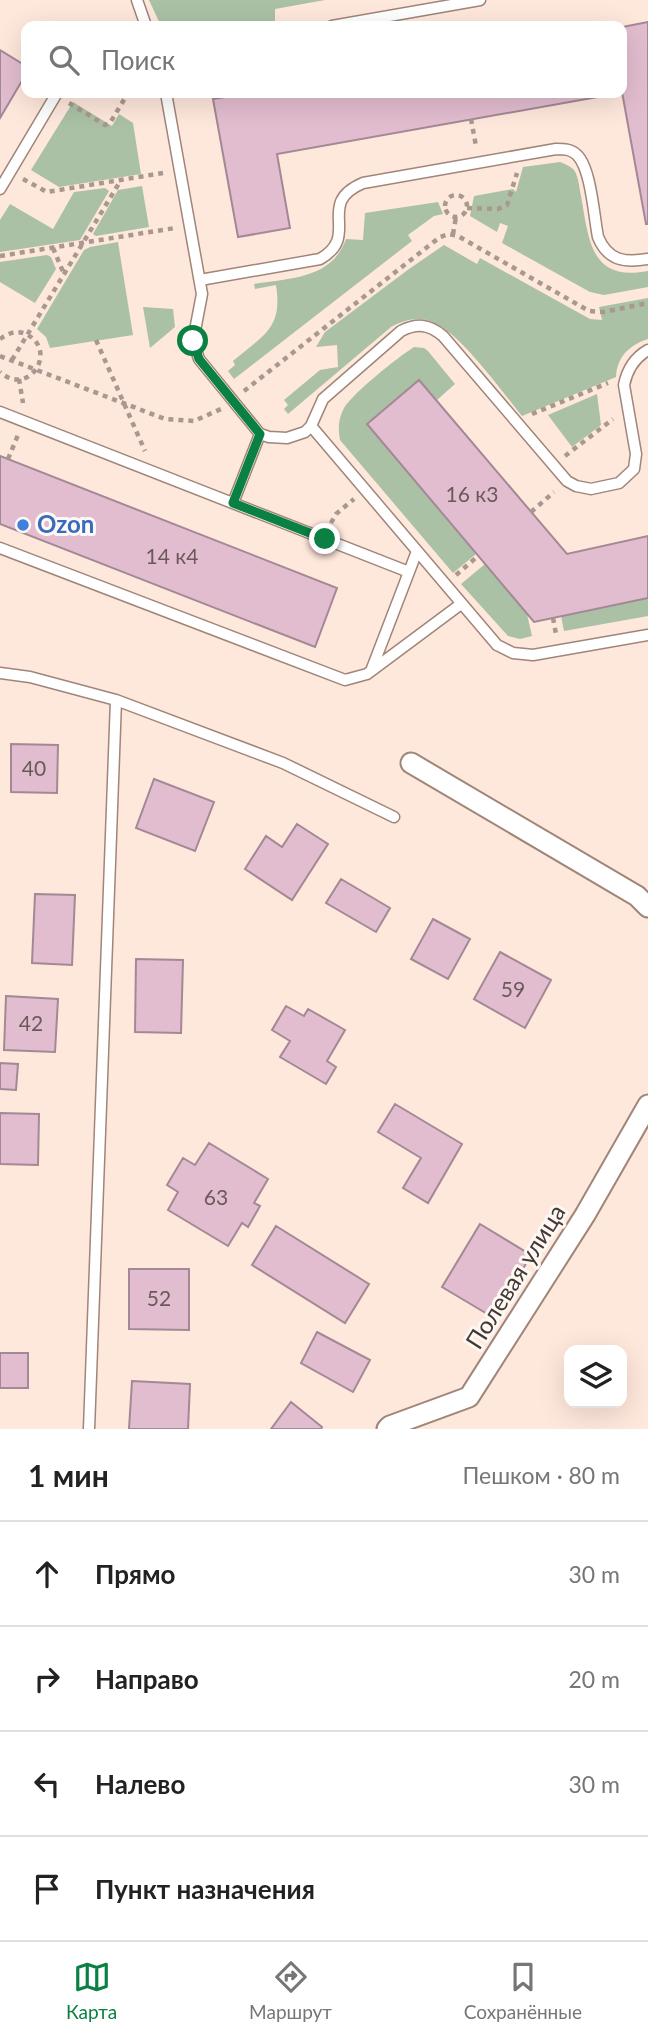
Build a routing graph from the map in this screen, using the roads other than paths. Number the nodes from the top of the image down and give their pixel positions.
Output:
1 (137, 0) edge
2 (480, 0) edge
3 (144, 21) edge
4 (360, 21) edge
5 (55, 98) edge
6 (167, 98) edge
7 (0, 189) edge
8 (648, 259) edge
9 (200, 280) junction
10 (648, 350) edge
11 (0, 412) edge
12 (311, 426) junction
13 (260, 434) junction
14 (233, 503) junction
15 (0, 548) edge
16 (417, 551) junction
17 (409, 572) junction
18 (461, 604) junction
19 (648, 635) edge
20 (371, 671) junction
21 (0, 673) edge
22 (116, 699) junction
23 (411, 763) dead end
24 (394, 817) dead end
25 (648, 907) edge
26 (648, 1105) edge
27 (89, 1429) edge
28 (387, 1429) edge

1 - 3 lane
2 - 4 lane
5 - 7 lane
6 - 9 lane
8 - 9 lane
9 - 13 lane
10 - 12 lane
11 - 14 lane
12 - 13 lane
12 - 16 lane
13 - 14 lane
14 - 17 lane
15 - 20 lane
16 - 17 lane
16 - 18 lane
17 - 20 lane
18 - 19 lane
18 - 20 lane
21 - 22 lane
22 - 24 lane
22 - 27 lane
23 - 25 street
26 - 28 street, Полевая улица

